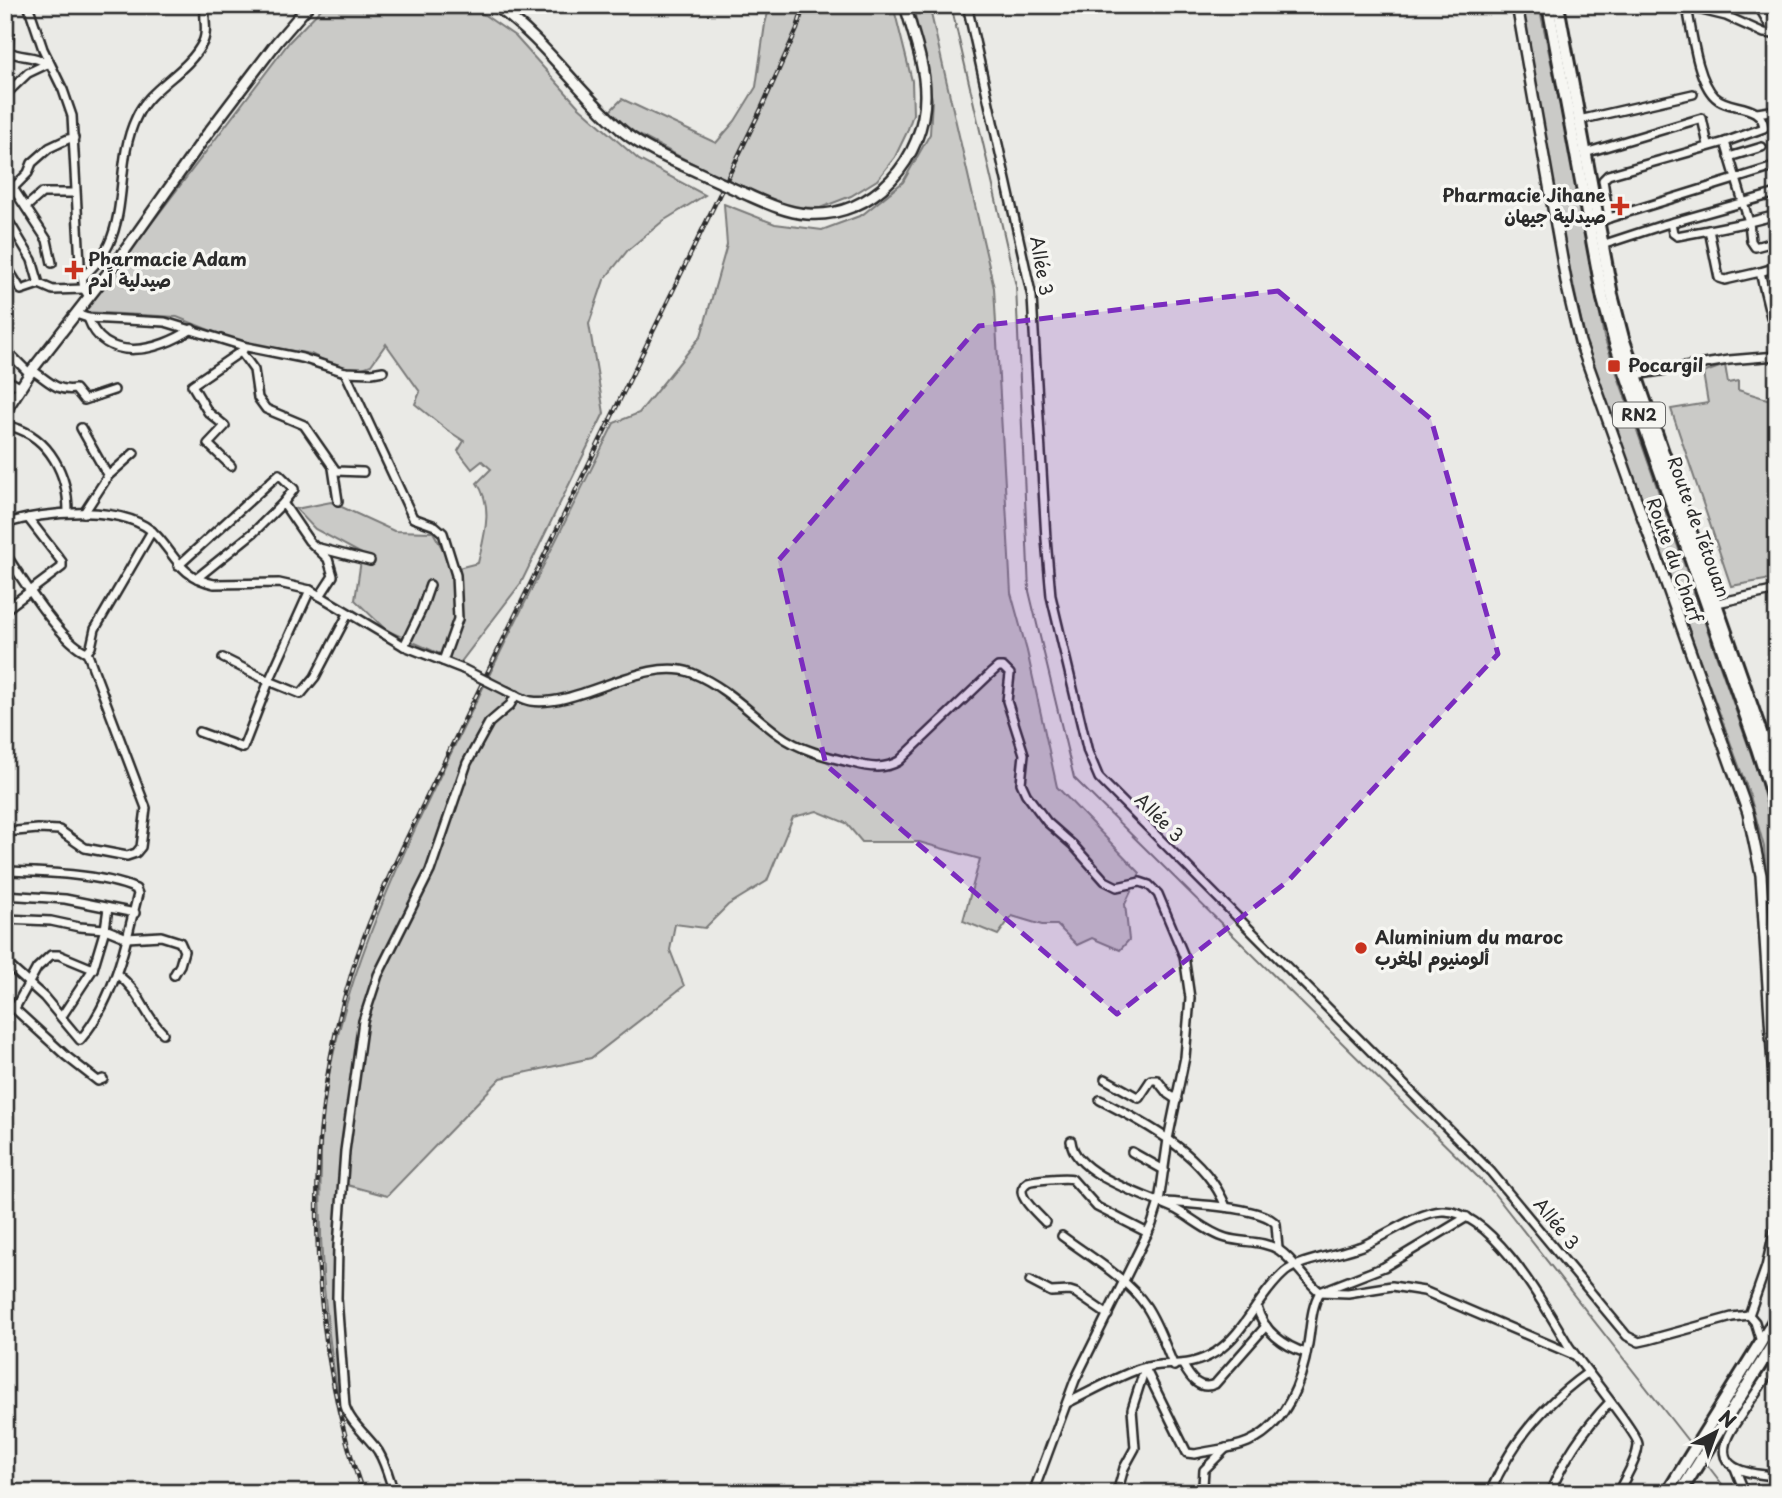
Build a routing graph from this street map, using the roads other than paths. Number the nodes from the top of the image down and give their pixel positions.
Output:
1 (28, 5) edge
2 (206, 5) edge
3 (309, 5) edge
4 (494, 5) edge
5 (905, 5) edge
6 (967, 5) edge
7 (1517, 5) edge
8 (1548, 5) edge
9 (1558, 5) edge
10 (1758, 5) edge
11 (1684, 6) edge
12 (5, 28) edge
13 (1775, 36) edge
14 (48, 63) junction
15 (1693, 94) dead end
16 (5, 95) edge
17 (1757, 113) junction
18 (1777, 113) edge
19 (1579, 120) junction
20 (74, 138) junction
21 (1725, 142) junction
22 (1709, 145) junction
23 (1762, 147) dead end
24 (1585, 153) junction
25 (1729, 157) junction
26 (1777, 166) edge
27 (1735, 180) junction
28 (75, 193) junction
29 (1777, 193) edge
30 (1742, 203) junction
31 (26, 207) junction
32 (5, 215) edge
33 (1777, 215) edge
34 (1603, 221) junction
35 (1749, 222) junction
36 (1671, 223) junction
37 (1709, 230) junction
38 (1777, 241) edge
39 (1602, 245) junction
40 (52, 263) dead end
41 (5, 264) edge
42 (1777, 267) edge
43 (1760, 272) junction
44 (82, 278) junction
45 (39, 284) junction
46 (87, 293) junction
47 (1773, 307) edge
48 (76, 314) junction
49 (1771, 317) dead end
50 (88, 318) junction
51 (192, 329) junction
52 (5, 348) edge
53 (244, 350) junction
54 (1777, 356) edge
55 (383, 371) dead end
56 (31, 372) junction
57 (345, 372) junction
58 (1634, 375) junction
59 (5, 379) edge
60 (20, 387) junction
61 (114, 390) dead end
62 (5, 412) edge
63 (81, 428) dead end
64 (5, 432) edge
65 (134, 453) dead end
66 (231, 466) dead end
67 (333, 467) junction
68 (363, 472) dead end
69 (108, 476) junction
70 (338, 501) dead end
71 (283, 503) junction
72 (68, 512) junction
73 (84, 513) junction
74 (28, 518) junction
75 (5, 524) edge
76 (152, 531) junction
77 (318, 548) junction
78 (5, 553) edge
79 (370, 561) dead end
80 (178, 566) junction
81 (197, 578) junction
82 (430, 585) dead end
83 (310, 590) junction
84 (1777, 590) edge
85 (31, 592) junction
86 (320, 596) junction
87 (1717, 603) junction
88 (5, 610) edge
89 (348, 614) junction
90 (404, 646) junction
91 (87, 652) junction
92 (223, 658) dead end
93 (443, 661) junction
94 (269, 681) junction
95 (516, 695) junction
96 (200, 732) dead end
97 (1777, 778) edge
98 (1777, 811) edge
99 (5, 832) edge
100 (5, 871) edge
101 (5, 895) edge
102 (108, 908) junction
103 (135, 913) junction
104 (5, 919) edge
105 (105, 929) junction
106 (127, 938) junction
107 (5, 962) edge
108 (93, 969) junction
109 (117, 974) junction
110 (174, 975) dead end
111 (29, 981) junction
112 (5, 1000) edge
113 (15, 1008) junction
114 (62, 1016) junction
115 (163, 1033) dead end
116 (103, 1079) dead end
117 (1105, 1079) dead end
118 (1100, 1100) dead end
119 (1177, 1100) junction
120 (1777, 1129) edge
121 (1168, 1139) junction
122 (1071, 1141) dead end
123 (1132, 1152) dead end
124 (1164, 1170) junction
125 (1159, 1202) junction
126 (1777, 1205) edge
127 (1226, 1207) junction
128 (1467, 1217) junction
129 (1045, 1222) dead end
130 (1776, 1223) edge
131 (1148, 1233) junction
132 (1062, 1236) dead end
133 (1278, 1249) junction
134 (1296, 1265) junction
135 (1030, 1281) dead end
136 (1123, 1282) junction
137 (1320, 1292) junction
138 (1257, 1307) junction
139 (1108, 1315) junction
140 (1749, 1315) junction
141 (1777, 1316) edge
142 (1266, 1325) junction
143 (1777, 1338) edge
144 (1307, 1353) junction
145 (1574, 1355) junction
146 (1771, 1355) edge
147 (1178, 1366) junction
148 (1145, 1368) junction
149 (1587, 1373) junction
150 (1610, 1402) junction
151 (1066, 1403) junction
152 (1227, 1447) junction
153 (1691, 1464) junction
154 (1735, 1468) junction
155 (1776, 1476) edge
156 (394, 1493) edge
157 (1032, 1493) edge
158 (1117, 1493) edge
159 (1199, 1493) edge
160 (1490, 1493) edge
161 (1550, 1493) edge
162 (1618, 1493) edge
163 (1667, 1493) edge
164 (1680, 1493) edge
165 (1745, 1493) edge

1 - 14 street
2 - 44 street
3 - 46 street
4 - 5 street, bridge
6 - 140 street, Allée 3
7 - 120 street, Route du Charf
8 - 98 highway, Route de Tétouan / RN2
9 - 19 highway, Route de Tétouan / RN2
10 - 13 street
11 - 13 street
11 - 17 street
12 - 14 street
14 - 16 street
14 - 20 street
15 - 19 street
17 - 18 street
17 - 21 street
19 - 24 highway, Route de Tétouan / RN2
20 - 28 street
20 - 31 street
21 - 22 street
21 - 25 street
22 - 24 street
22 - 34 street
23 - 25 street
24 - 34 highway, Route de Tétouan / RN2
25 - 27 street
26 - 27 street
27 - 30 street
27 - 34 street
28 - 31 street
28 - 44 street
29 - 30 street
30 - 35 street
30 - 36 street
31 - 40 street
32 - 45 street
33 - 35 street
34 - 39 highway, Route de Tétouan / RN2
35 - 37 street
35 - 38 street
36 - 37 street
36 - 39 street
37 - 43 street
39 - 58 highway, Route de Tétouan / RN2
41 - 45 street
42 - 43 street
43 - 47 street
44 - 46 street
45 - 46 street
46 - 48 street
47 - 49 street
48 - 50 street
48 - 56 street
50 - 51 street
50 - 51 street
51 - 53 street
52 - 56 street
53 - 57 street
53 - 66 street
53 - 67 street
54 - 58 street
55 - 57 street
56 - 60 street
56 - 61 street
57 - 93 street
58 - 87 highway, Route de Tétouan / RN2
59 - 60 street
60 - 62 street
63 - 69 street
64 - 72 street
65 - 69 street
67 - 68 street
67 - 70 street
69 - 73 street
71 - 77 street
71 - 80 street
71 - 81 street
72 - 73 street
72 - 74 street
73 - 76 street
74 - 75 street
74 - 85 street
76 - 80 street
76 - 91 street
77 - 79 street
77 - 86 street
78 - 85 street
80 - 81 street
81 - 83 street
82 - 90 street
83 - 86 street
83 - 94 street
84 - 87 street
85 - 88 street
85 - 91 street
86 - 89 street
87 - 97 highway, Route de Tétouan / RN2
89 - 90 street
89 - 94 street
90 - 93 street
91 - 99 street
92 - 94 street
93 - 95 street, bridge
94 - 96 street
95 - 119 street
95 - 156 street
100 - 103 street
101 - 102 street
102 - 103 street
102 - 105 street
103 - 106 street
104 - 105 street
105 - 106 street
105 - 108 street
106 - 109 street
106 - 110 street
107 - 111 street
108 - 111 street
108 - 114 street
109 - 114 street
109 - 115 street
111 - 113 street
111 - 114 street
112 - 113 street
113 - 116 street
117 - 119 street
118 - 121 street
119 - 121 street
121 - 124 street
121 - 127 street
122 - 125 street
123 - 124 street
124 - 125 street
125 - 127 street
125 - 131 street
125 - 133 street
126 - 130 street
127 - 133 street
128 - 134 street
128 - 137 street
128 - 145 street
129 - 131 street
130 - 140 street
131 - 136 street
132 - 136 street
133 - 134 street
134 - 137 street
134 - 138 street
135 - 139 street
136 - 139 street
136 - 147 street
137 - 144 street
137 - 145 street
138 - 142 street
138 - 147 street
139 - 151 street
140 - 146 street
141 - 146 highway
142 - 144 street
142 - 147 street
143 - 146 highway
144 - 152 street
145 - 149 street
146 - 153 highway
146 - 154 street
147 - 148 street
148 - 151 street
148 - 152 street
148 - 158 street
149 - 150 street
149 - 160 street
150 - 161 street
150 - 162 street
151 - 157 street
152 - 159 street
153 - 163 highway
153 - 164 highway
154 - 155 street
154 - 165 street

